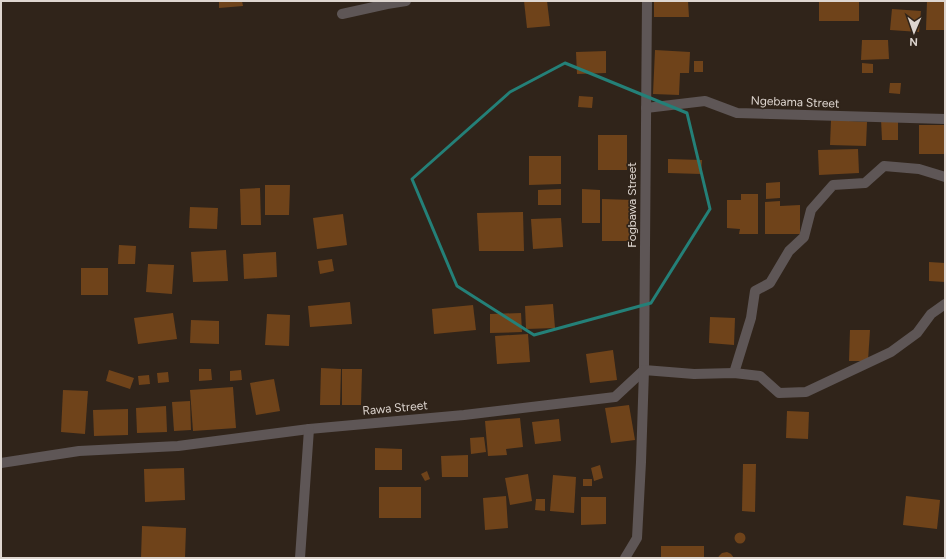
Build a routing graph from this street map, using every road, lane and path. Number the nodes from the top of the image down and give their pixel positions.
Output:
1 (406, 1) edge
2 (647, 1) edge
3 (342, 14) dead end
4 (646, 108) junction
5 (945, 119) edge
6 (945, 177) edge
7 (945, 304) edge
8 (644, 370) junction
9 (734, 373) junction
10 (310, 429) junction
11 (1, 463) edge
12 (300, 558) edge
13 (625, 558) edge

1 - 3 street
2 - 4 street, Fogbawa Street
4 - 5 street, Ngebama Street
4 - 8 street, Fogbawa Street
6 - 9 street
7 - 9 street
8 - 9 street
8 - 10 street, Rawa Street
8 - 13 street, Fogbawa Street
10 - 11 street, Rawa Street
10 - 12 street

